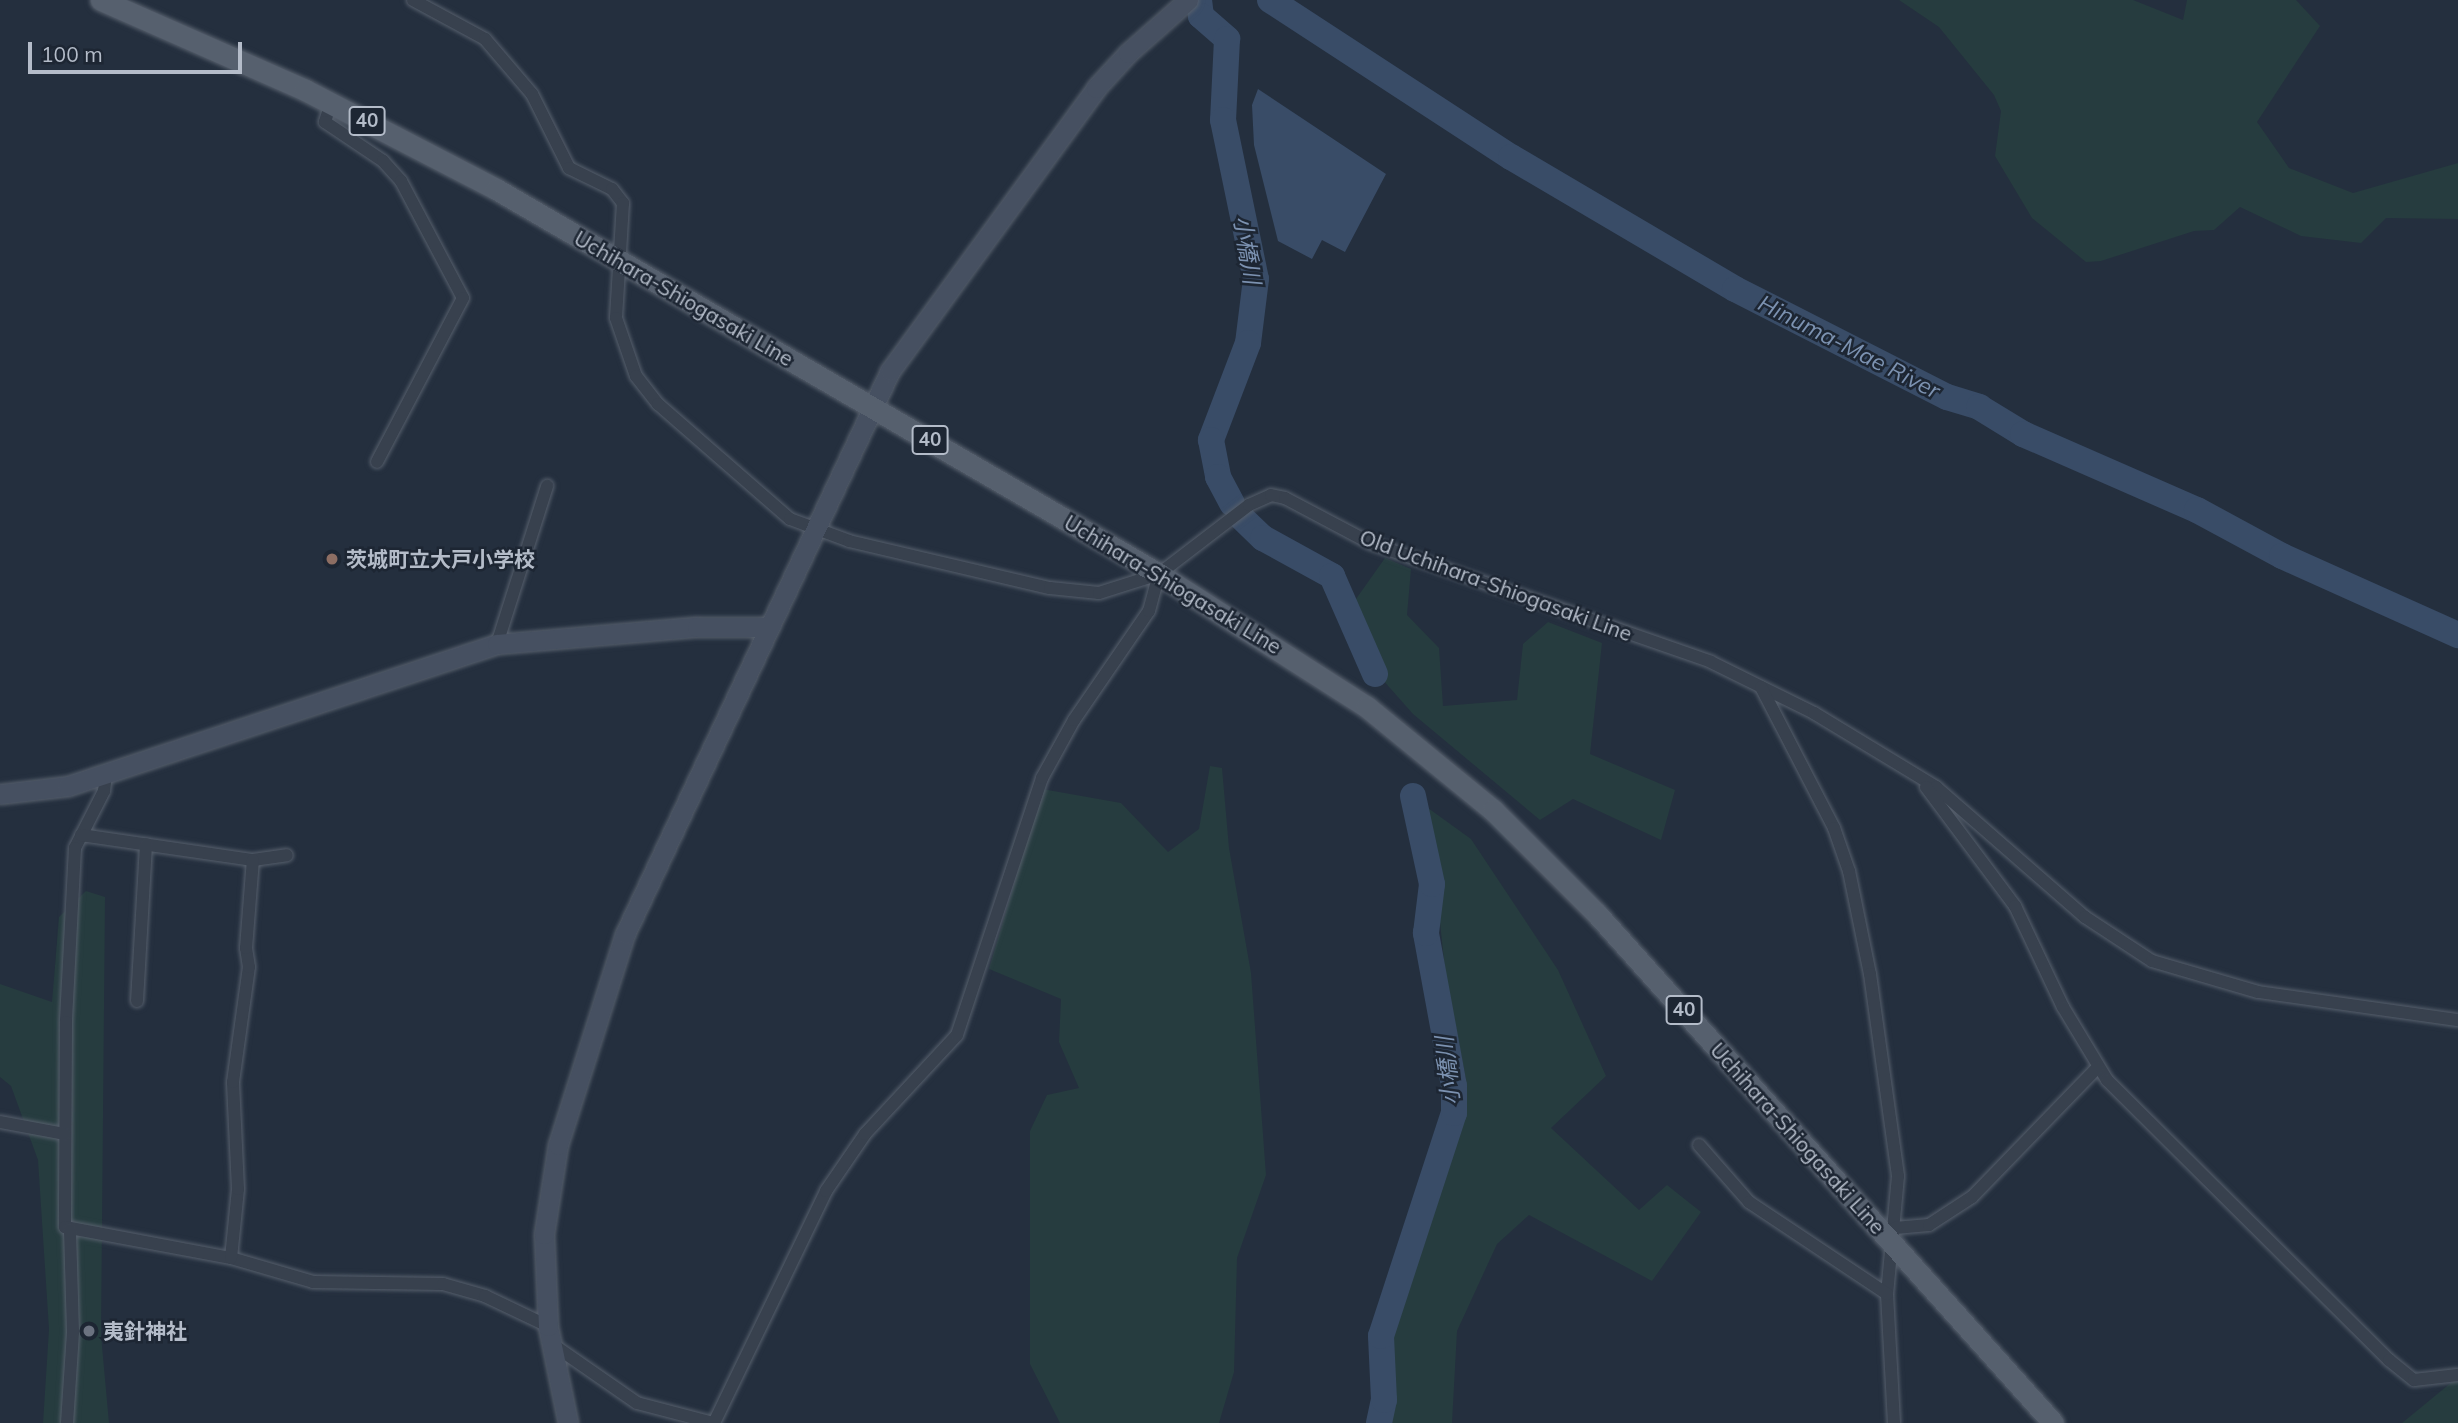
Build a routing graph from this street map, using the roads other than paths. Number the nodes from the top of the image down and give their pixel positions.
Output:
1 (102, 0) edge
2 (414, 0) edge
3 (1182, 5) edge
4 (331, 103) junction
5 (622, 262) junction
6 (871, 406) junction
7 (377, 462) dead end
8 (547, 486) dead end
9 (814, 531) junction
10 (1159, 574) junction
11 (767, 627) junction
12 (497, 644) junction
13 (1761, 687) junction
14 (1911, 772) junction
15 (106, 773) junction
16 (0, 794) edge
17 (81, 835) junction
18 (146, 844) junction
19 (287, 855) dead end
20 (253, 860) junction
21 (137, 1001) dead end
22 (2458, 1020) edge
23 (2098, 1067) junction
24 (0, 1122) edge
25 (65, 1134) junction
26 (1699, 1145) dead end
27 (70, 1229) junction
28 (1895, 1237) junction
29 (231, 1258) junction
30 (1887, 1294) junction
31 (550, 1335) junction
32 (2458, 1375) edge
33 (67, 1423) edge
34 (568, 1423) edge
35 (713, 1423) edge
36 (1894, 1423) edge
37 (2053, 1423) edge

1 - 4 main road, Uchihara-Shiogasaki Line / 40
2 - 5 street, Old Uchihara-Shiogasaki Line
3 - 6 street
4 - 5 main road, Uchihara-Shiogasaki Line / 40
4 - 7 street
5 - 6 main road, Uchihara-Shiogasaki Line / 40
5 - 9 street, Old Uchihara-Shiogasaki Line
6 - 9 street
6 - 10 main road, Uchihara-Shiogasaki Line / 40
8 - 12 street
9 - 10 street, Old Uchihara-Shiogasaki Line
9 - 11 street
10 - 13 street, Old Uchihara-Shiogasaki Line
10 - 28 main road, Uchihara-Shiogasaki Line / 40
10 - 35 street
11 - 12 street
11 - 31 street
12 - 15 street
13 - 14 street, Old Uchihara-Shiogasaki Line
13 - 28 street
14 - 22 street, Old Uchihara-Shiogasaki Line
14 - 23 street
15 - 16 street
15 - 17 street
17 - 18 street
17 - 25 street
18 - 20 street
18 - 21 street
19 - 20 street
20 - 29 street
23 - 28 street
23 - 32 street
24 - 25 street
25 - 27 street
26 - 30 street
27 - 29 street
27 - 33 street
28 - 30 street
28 - 37 main road, Uchihara-Shiogasaki Line / 40
29 - 31 street
30 - 36 street
31 - 34 street
31 - 35 street

